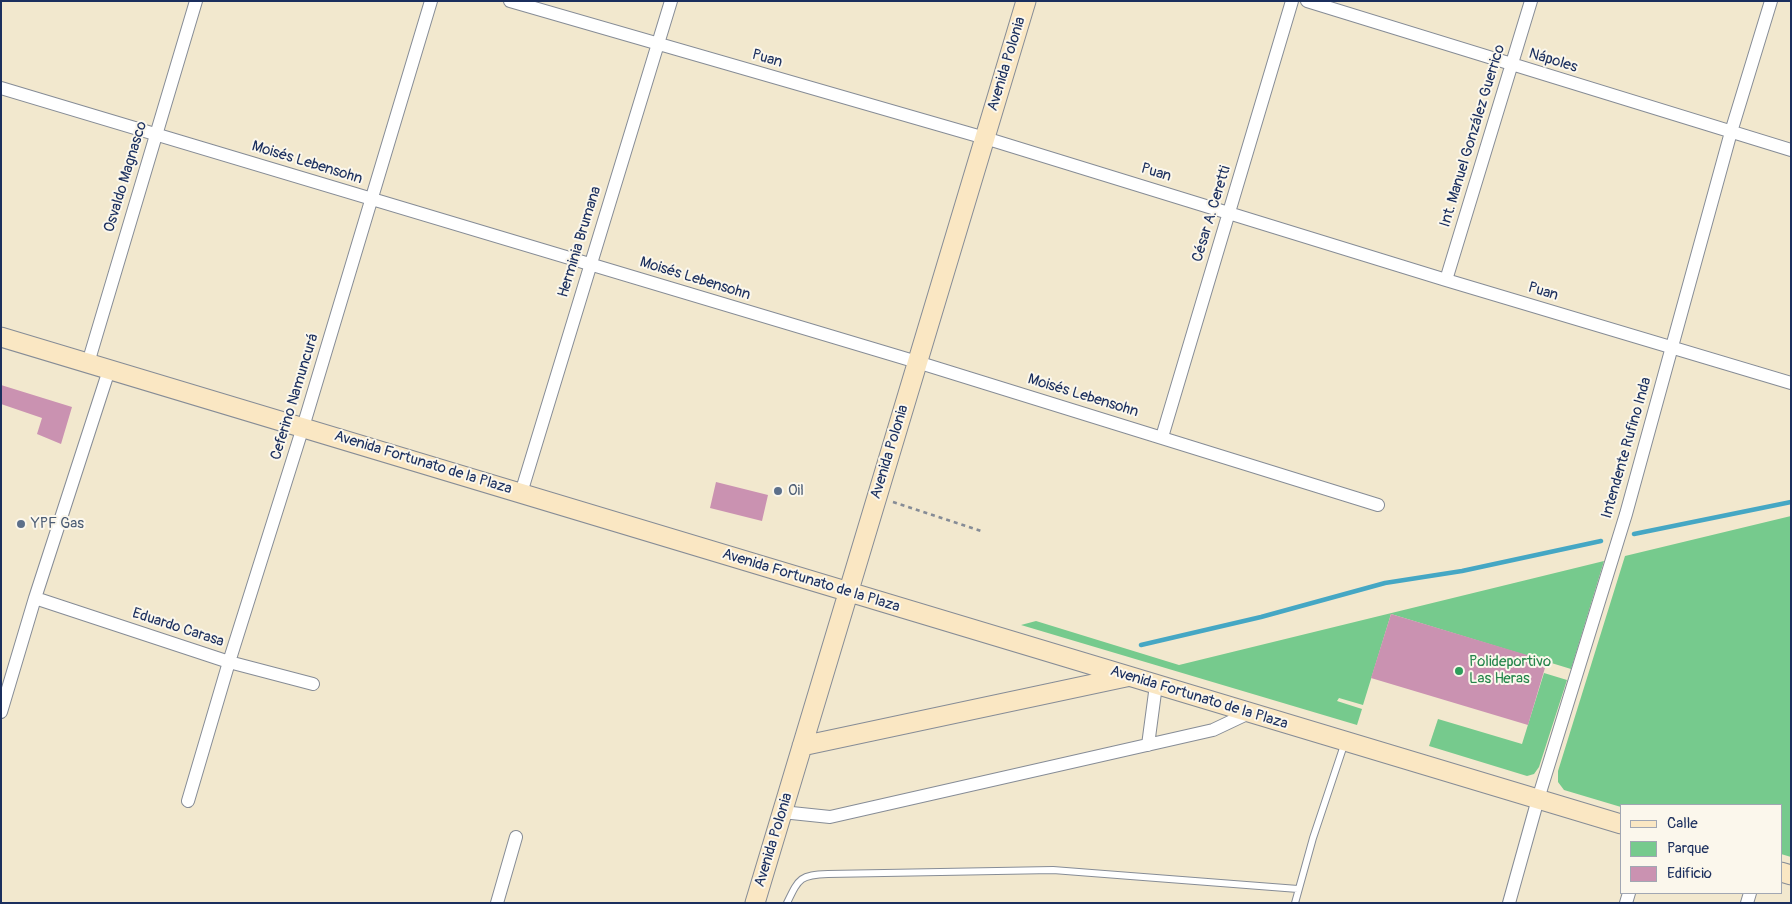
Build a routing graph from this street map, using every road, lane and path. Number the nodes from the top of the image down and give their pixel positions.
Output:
1 (196, 1) edge
2 (431, 1) edge
3 (510, 1) edge
4 (671, 1) edge
5 (1026, 1) edge
6 (1292, 1) edge
7 (1306, 1) edge
8 (1530, 1) edge
9 (1771, 1) edge
10 (658, 44) junction
11 (1511, 65) junction
12 (1, 88) edge
13 (1731, 132) junction
14 (156, 134) junction
15 (985, 138) junction
16 (1791, 150) edge
17 (372, 199) junction
18 (1229, 212) junction
19 (590, 265) junction
20 (1446, 280) junction
21 (1, 337) edge
22 (1672, 347) junction
23 (917, 362) junction
24 (88, 363) junction
25 (109, 370) junction
26 (1791, 383) edge
27 (303, 428) junction
28 (1162, 437) junction
29 (521, 493) junction
30 (877, 496) junction
31 (1378, 505) dead end
32 (984, 532) dead end
33 (848, 593) junction
34 (35, 598) junction
35 (229, 662) junction
36 (1127, 676) junction
37 (313, 684) dead end
38 (1156, 685) junction
39 (1, 712) edge
40 (1250, 713) junction
41 (1345, 742) junction
42 (1148, 745) junction
43 (802, 746) junction
44 (1538, 799) junction
45 (188, 801) dead end
46 (782, 812) junction
47 (1620, 824) edge
48 (516, 836) dead end
49 (1298, 889) junction
50 (497, 903) edge
51 (755, 903) edge
52 (787, 903) edge
53 (1295, 903) edge
54 (1509, 903) edge

1 - 14 street, Osvaldo Magnasco
2 - 17 street, Ceferino Namuncurá
3 - 10 street, Puan
4 - 10 street, Herminia Brumana
5 - 15 main road, Avenida Polonia
6 - 18 street, César A. Ceretti
7 - 11 street, Nápoles
8 - 11 street, Int. Manuel González Guerrico
9 - 13 street, Intendente Rufino Inda
10 - 15 street, Puan
10 - 19 street, Herminia Brumana
11 - 13 street, Nápoles
11 - 20 street, Int. Manuel González Guerrico
12 - 14 street, Moisés Lebensohn
13 - 16 street, Nápoles
13 - 22 street, Intendente Rufino Inda
14 - 17 street, Moisés Lebensohn
14 - 24 street, Osvaldo Magnasco
15 - 18 street, Puan
15 - 23 main road, Avenida Polonia
17 - 19 street, Moisés Lebensohn
17 - 27 street, Ceferino Namuncurá
18 - 20 street, Puan
18 - 28 street, César A. Ceretti
19 - 23 street, Moisés Lebensohn
19 - 29 street, Herminia Brumana
20 - 22 street, Puan
21 - 24 main road, Avenida Fortunato de la Plaza
22 - 26 street, Puan
22 - 44 street, Intendente Rufino Inda
23 - 28 street, Moisés Lebensohn
23 - 30 main road, Avenida Polonia
24 - 25 main road, Avenida Fortunato de la Plaza
25 - 27 main road, Avenida Fortunato de la Plaza
25 - 34 street
27 - 29 main road, Avenida Fortunato de la Plaza
27 - 35 street, Ceferino Namuncurá
28 - 31 street, Moisés Lebensohn
29 - 33 main road, Avenida Fortunato de la Plaza
30 - 32 path
30 - 33 main road, Avenida Polonia
33 - 36 main road, Avenida Fortunato de la Plaza
33 - 43 main road, Avenida Polonia
34 - 35 street, Eduardo Carasa
34 - 39 street
35 - 37 street, Eduardo Carasa
35 - 45 street, Ceferino Namuncurá
36 - 38 main road, Avenida Fortunato de la Plaza
36 - 43 main road
38 - 40 main road, Avenida Fortunato de la Plaza
38 - 42 street
40 - 41 main road, Avenida Fortunato de la Plaza
40 - 42 street
41 - 44 main road, Avenida Fortunato de la Plaza
41 - 49 lane
42 - 46 street
43 - 46 main road, Avenida Polonia
44 - 47 main road, Avenida Fortunato de la Plaza
44 - 54 street, Intendente Rufino Inda
46 - 51 main road, Avenida Polonia
48 - 50 street
49 - 52 lane
49 - 53 lane

